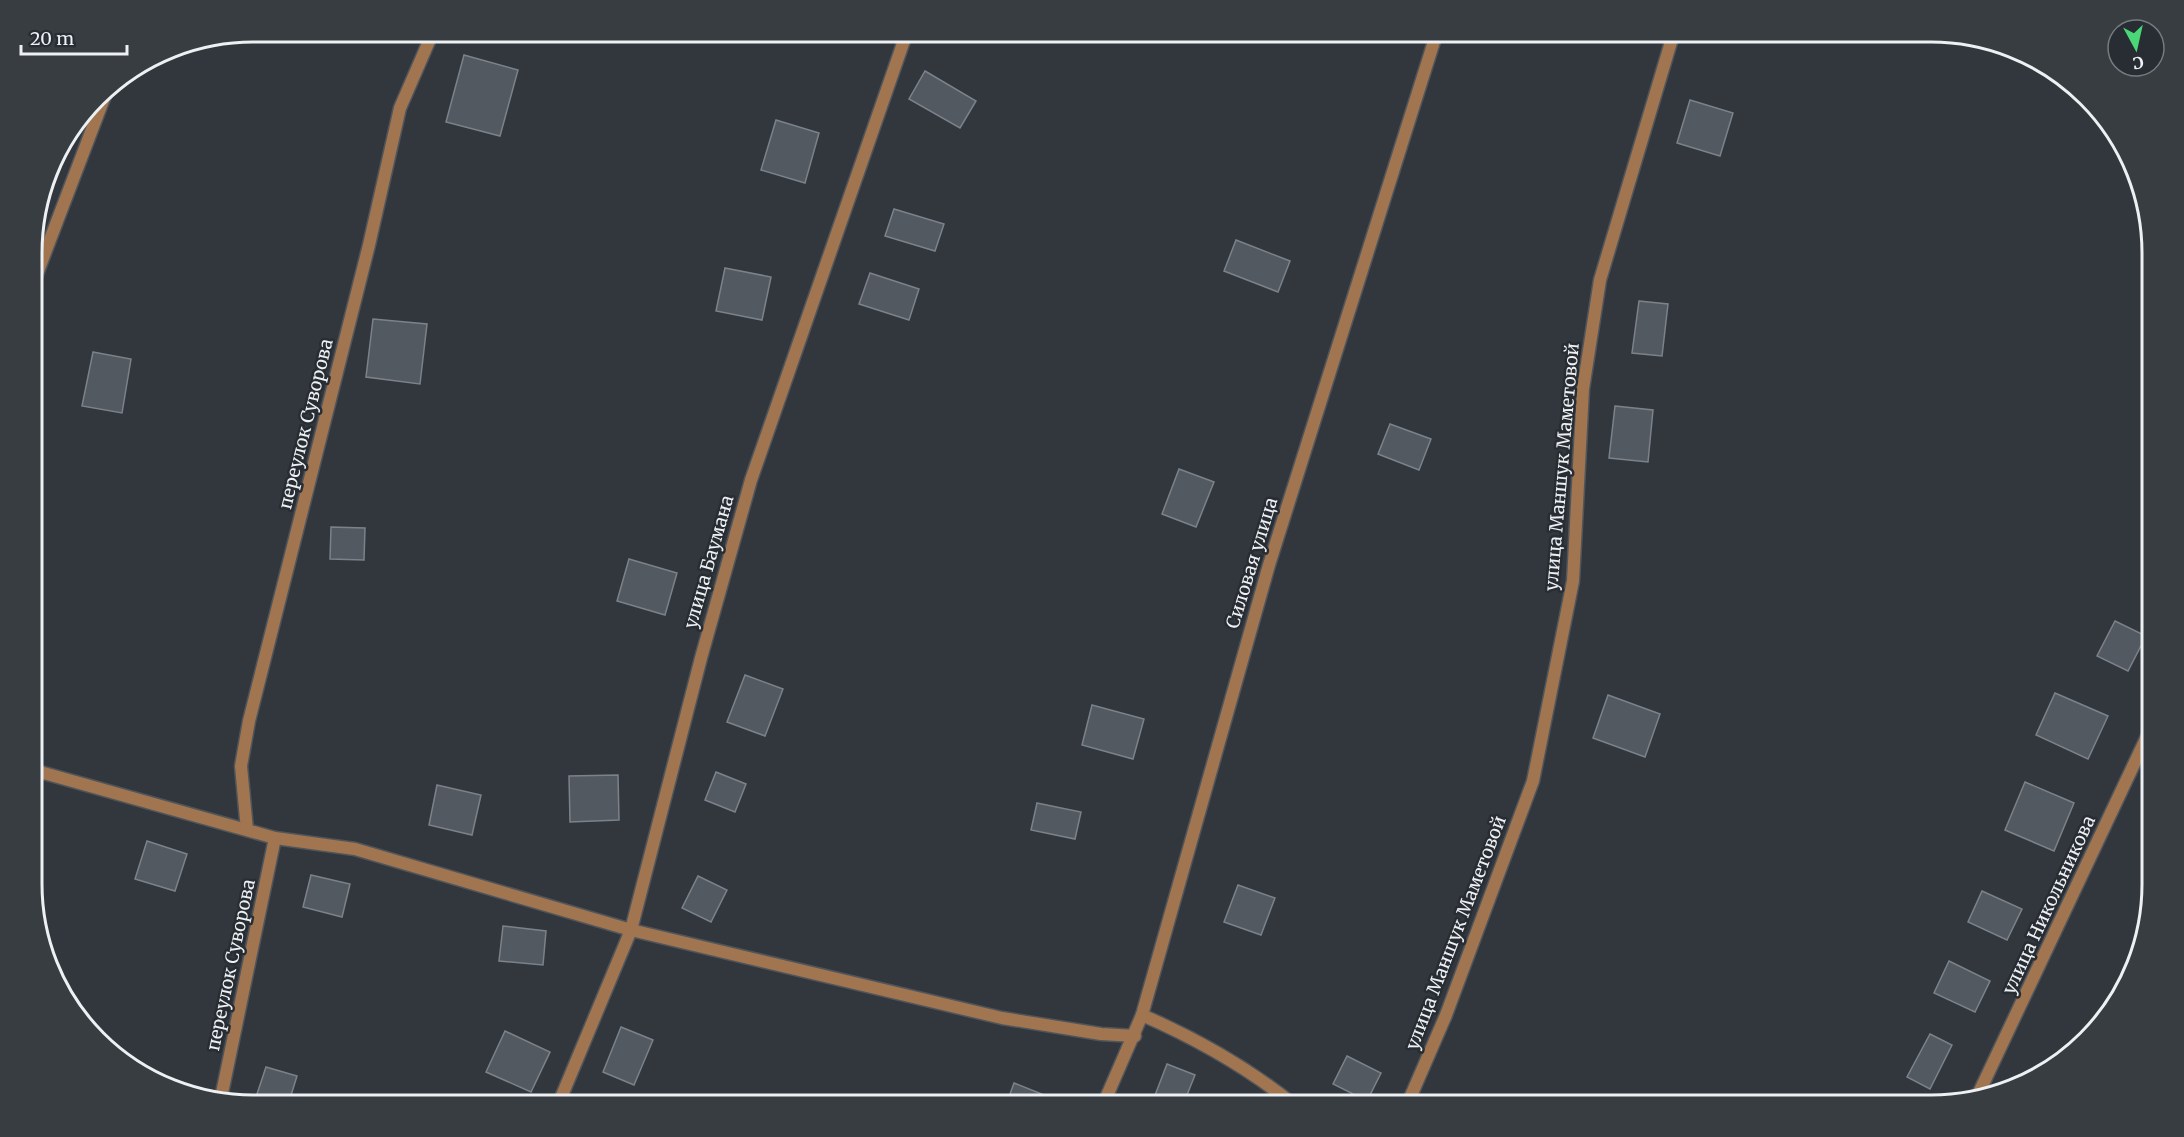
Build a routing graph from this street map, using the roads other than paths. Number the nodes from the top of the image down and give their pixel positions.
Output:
1 (429, 42) edge
2 (904, 42) edge
3 (1434, 42) edge
4 (1671, 42) edge
5 (100, 108) edge
6 (42, 262) edge
7 (2142, 747) edge
8 (42, 773) edge
9 (247, 830) junction
10 (275, 838) junction
11 (631, 930) junction
12 (1142, 1015) junction
13 (1135, 1036) junction
14 (1981, 1089) edge
15 (222, 1093) edge
16 (562, 1095) edge
17 (1108, 1095) edge
18 (1282, 1095) edge
19 (1411, 1095) edge

1 - 9 street, переулок Суворова
2 - 11 street, улица Баумана
3 - 12 street, Силовая улица
4 - 19 street, улица Маншук Маметовой
5 - 6 street
7 - 14 street, улица Никольникова
8 - 9 street
9 - 10 street
10 - 11 street
10 - 15 street, переулок Суворова
11 - 13 street
11 - 16 street, улица Баумана
12 - 13 street, Силовая улица
12 - 18 street
13 - 17 street, Силовая улица

